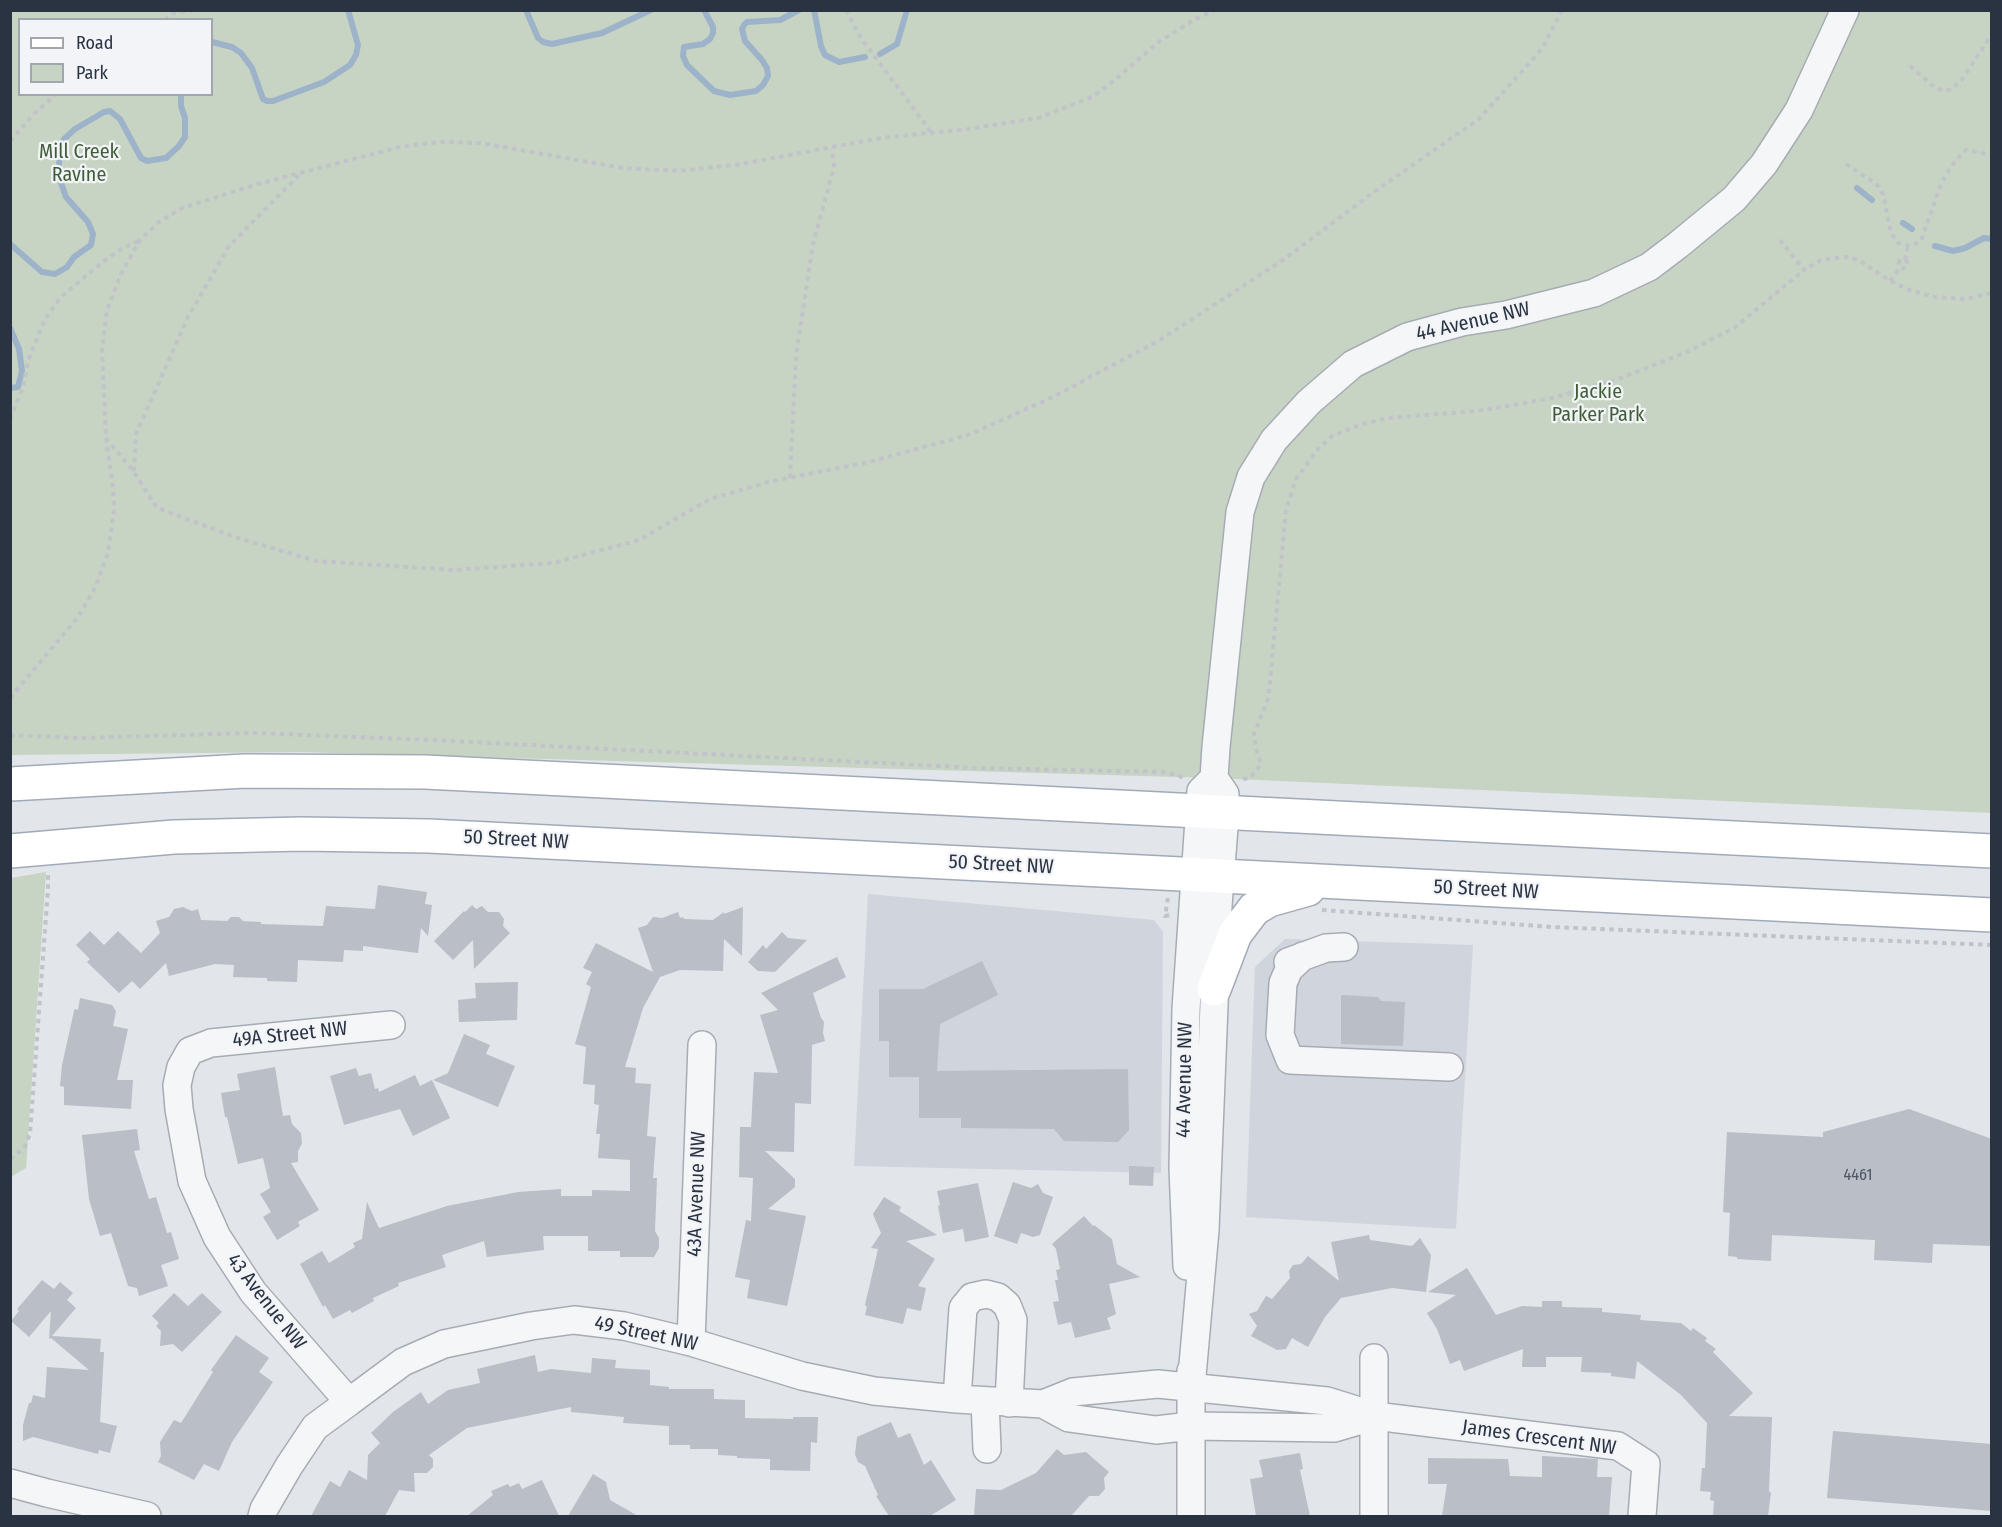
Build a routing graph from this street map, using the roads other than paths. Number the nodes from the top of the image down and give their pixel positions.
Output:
1 (1845, 10) edge
2 (10, 784) edge
3 (1213, 813) junction
4 (10, 851) edge
5 (1992, 851) edge
6 (1208, 875) junction
7 (1336, 882) junction
8 (1992, 915) edge
9 (1344, 947) dead end
10 (1215, 989) junction
11 (391, 1025) dead end
12 (702, 1045) dead end
13 (190, 1051) joint
14 (1449, 1067) dead end
15 (691, 1342) junction
16 (1374, 1358) dead end
17 (1191, 1387) junction
18 (957, 1399) junction
19 (349, 1402) junction
20 (997, 1402) junction
21 (1043, 1404) junction
22 (1375, 1416) junction
23 (1191, 1426) junction
24 (987, 1449) dead end
25 (10, 1483) edge
26 (147, 1516) edge
27 (262, 1516) edge
28 (1191, 1516) edge
29 (1374, 1516) edge
30 (1642, 1516) edge

1 - 3 street, 44 Avenue NW
2 - 3 main road
3 - 5 main road
3 - 6 street, 44 Avenue NW
4 - 6 main road, 50 Street NW
6 - 7 main road, 50 Street NW
6 - 10 street, 44 Avenue NW
6 - 17 street, 44 Avenue NW
7 - 8 main road, 50 Street NW
7 - 10 main road
9 - 14 street
10 - 17 street, 44 Avenue NW
11 - 13 street, 49A Street NW
12 - 15 street, 43A Avenue NW
13 - 19 street, 43 Avenue NW
15 - 18 street, 49 Street NW
15 - 19 street, 49 Street NW
16 - 22 street
17 - 21 street, 49 Street NW
17 - 22 street, James Crescent NW
17 - 23 street, 44 Avenue NW
18 - 20 street, 49 Street NW
18 - 20 street
19 - 27 street
20 - 21 street, 49 Street NW
20 - 24 street
21 - 23 street, 49 Street NW
22 - 23 street, James Crescent NW
22 - 29 street
22 - 30 street, James Crescent NW
23 - 28 street, 44 Avenue NW
25 - 26 street

